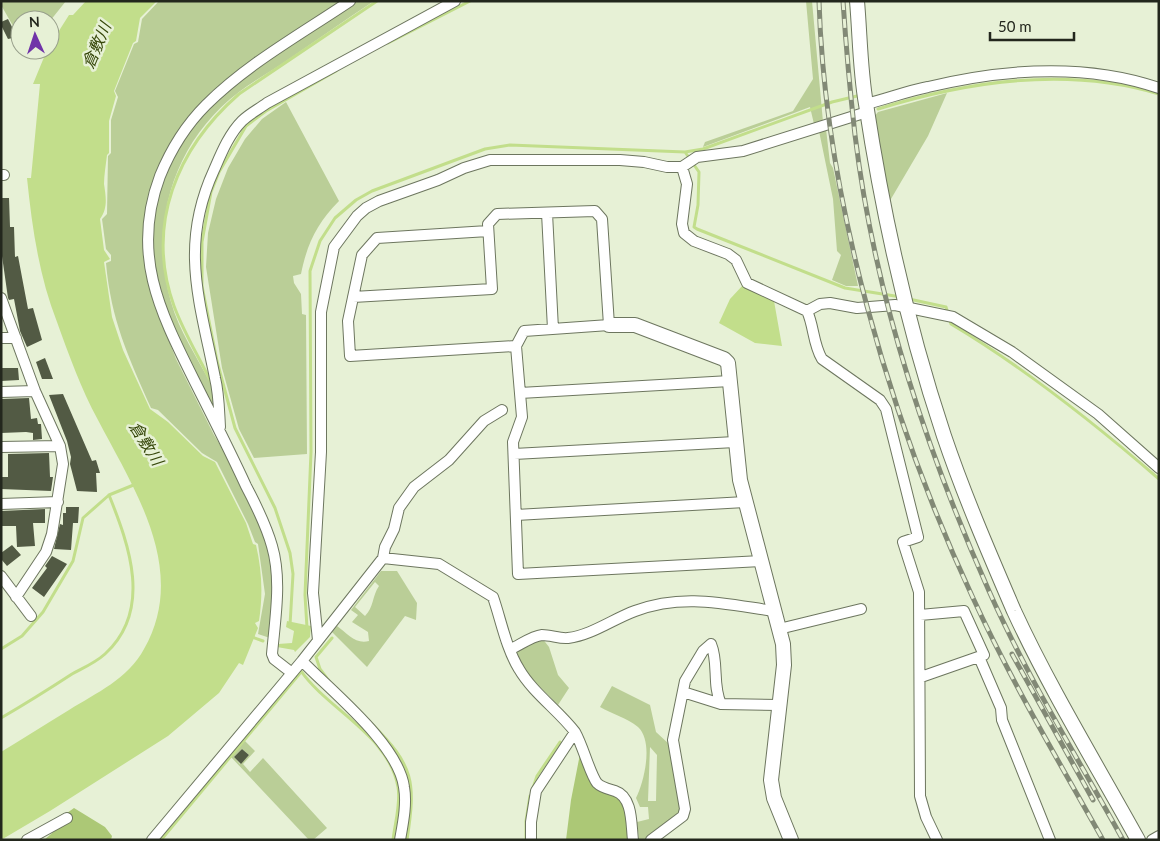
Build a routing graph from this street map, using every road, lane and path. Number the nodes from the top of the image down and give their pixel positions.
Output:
1 (350, 1) edge
2 (456, 1) edge
3 (857, 1) edge
4 (1159, 88) edge
5 (866, 108) junction
6 (688, 163) junction
7 (547, 213) junction
8 (488, 231) junction
9 (354, 297) junction
10 (1, 298) edge
11 (905, 300) junction
12 (807, 311) junction
13 (609, 325) junction
14 (554, 329) junction
15 (1, 338) edge
16 (16, 338) junction
17 (516, 346) junction
18 (730, 381) junction
19 (35, 391) junction
20 (1, 392) edge
21 (520, 393) junction
22 (502, 410) dead end
23 (221, 432) junction
24 (736, 442) junction
25 (60, 446) junction
26 (1, 447) edge
27 (514, 454) junction
28 (1159, 468) edge
29 (58, 502) junction
30 (745, 502) junction
31 (1, 504) edge
32 (516, 515) junction
33 (383, 558) junction
34 (761, 561) junction
35 (1, 576) edge
36 (16, 596) junction
37 (861, 609) dead end
38 (774, 611) junction
39 (920, 615) junction
40 (31, 616) dead end
41 (779, 629) junction
42 (318, 640) junction
43 (511, 649) junction
44 (980, 657) junction
45 (302, 661) junction
46 (292, 673) junction
47 (921, 677) junction
48 (684, 692) junction
49 (721, 704) junction
50 (779, 705) junction
51 (575, 732) junction
52 (67, 818) dead end
53 (1159, 836) edge
54 (27, 840) edge
55 (152, 840) edge
56 (400, 840) edge
57 (532, 840) edge
58 (633, 840) edge
59 (650, 840) edge
60 (791, 840) edge
61 (937, 840) edge
62 (1050, 840) edge
63 (1138, 840) edge
64 (1152, 840) edge

1 - 23 street
2 - 23 street
3 - 5 street
4 - 5 street
5 - 6 street
5 - 11 street
6 - 12 street
6 - 42 street
7 - 8 street
7 - 13 street
7 - 14 street
8 - 9 street
8 - 9 street
9 - 17 street
10 - 16 street
11 - 12 street
11 - 28 street
11 - 63 street
12 - 39 street
13 - 14 street
13 - 18 street
14 - 17 street
15 - 16 street
16 - 19 street
17 - 21 street
18 - 21 street
18 - 24 street
19 - 20 street
19 - 25 street
21 - 27 street
22 - 33 street
23 - 46 street
24 - 27 street
24 - 30 street
25 - 26 street
25 - 29 street
27 - 32 street
29 - 31 street
29 - 36 street
30 - 32 street
30 - 34 street
32 - 34 street
33 - 42 street
33 - 43 street
34 - 38 street
35 - 36 street
36 - 40 street
37 - 41 street
38 - 41 street
38 - 43 street
39 - 44 street
39 - 47 street
41 - 50 street
42 - 45 street
43 - 51 street
44 - 47 street
44 - 62 street
45 - 46 street
45 - 56 street
46 - 55 street
47 - 61 street
48 - 49 street
48 - 49 street
48 - 59 street
49 - 50 street
50 - 60 street
51 - 57 street
51 - 58 street
52 - 54 street
53 - 64 street

